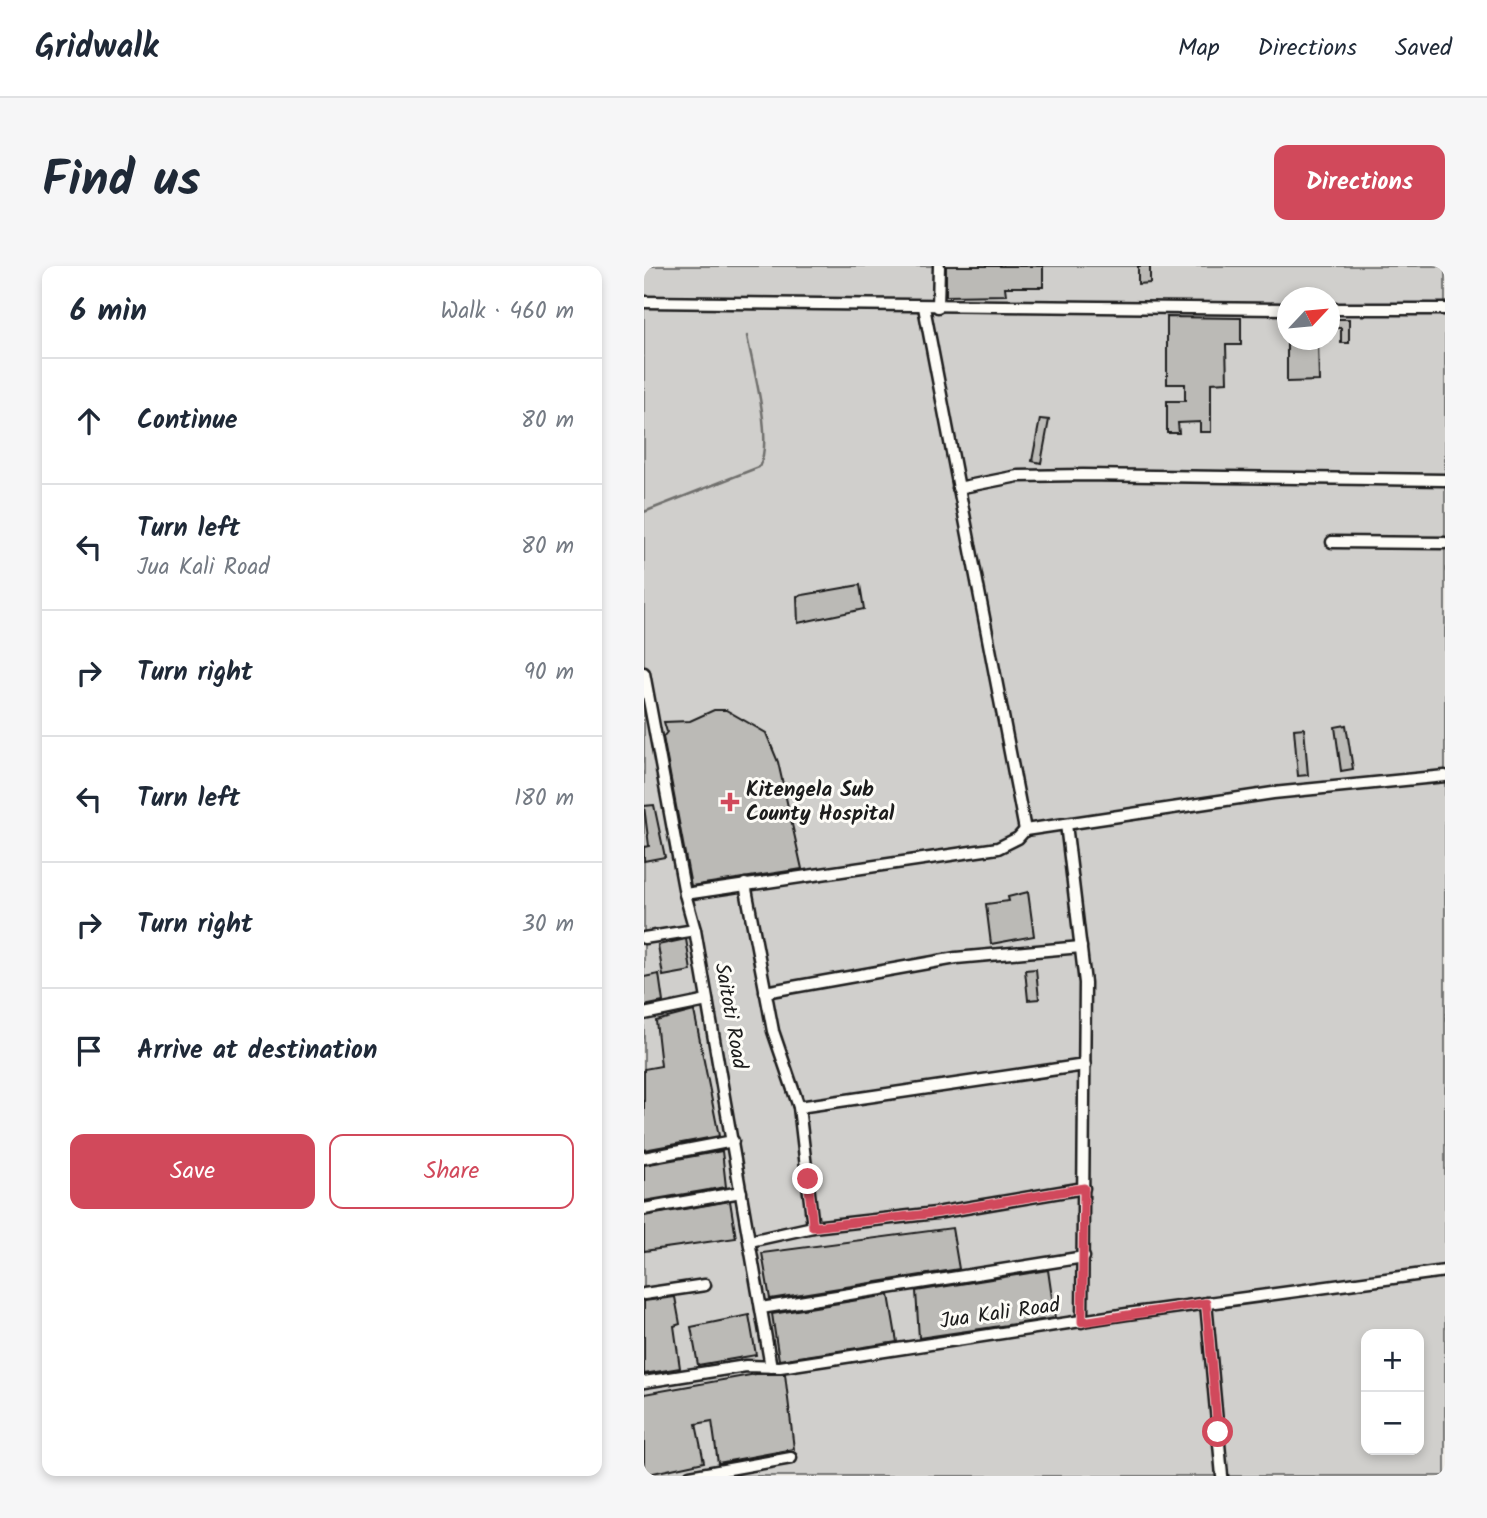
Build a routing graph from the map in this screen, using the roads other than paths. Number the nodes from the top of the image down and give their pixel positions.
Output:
1 (939, 266) edge
2 (644, 302) edge
3 (923, 307) junction
4 (938, 307) junction
5 (1277, 309) edge
6 (1340, 309) edge
7 (1445, 309) edge
8 (1445, 480) edge
9 (958, 488) junction
10 (1332, 542) dead end
11 (1445, 542) edge
12 (644, 673) edge
13 (1445, 776) edge
14 (1066, 824) junction
15 (1025, 830) junction
16 (745, 884) junction
17 (685, 894) junction
18 (695, 930) junction
19 (644, 938) edge
20 (1082, 947) junction
21 (765, 992) junction
22 (708, 1001) junction
23 (644, 1014) edge
24 (1085, 1065) junction
25 (799, 1107) junction
26 (733, 1141) junction
27 (644, 1158) edge
28 (1084, 1188) junction
29 (741, 1192) junction
30 (644, 1209) edge
31 (813, 1227) junction
32 (750, 1241) junction
33 (1084, 1256) junction
34 (1445, 1271) edge
35 (705, 1285) dead end
36 (644, 1294) edge
37 (1206, 1303) junction
38 (761, 1308) junction
39 (1082, 1322) junction
40 (771, 1367) junction
41 (644, 1382) edge
42 (790, 1458) dead end
43 (690, 1476) edge
44 (1222, 1476) edge

1 - 4 street
2 - 3 street
3 - 4 street
3 - 9 street
4 - 5 street
6 - 7 street
8 - 9 street
9 - 15 street
10 - 11 street
12 - 17 street, Saitoti Road
13 - 14 street
14 - 15 street
14 - 20 street
15 - 16 street
16 - 17 street
16 - 21 street
17 - 18 street, Saitoti Road
18 - 19 street
18 - 22 street, Saitoti Road
20 - 21 street
20 - 24 street
21 - 25 street
22 - 23 street
22 - 26 street, Saitoti Road
24 - 25 street
24 - 28 street
25 - 31 street
26 - 27 street
26 - 29 street, Saitoti Road
28 - 31 street
28 - 33 street
29 - 30 street
29 - 32 street, Saitoti Road
31 - 32 street
32 - 38 street, Saitoti Road
33 - 38 street
33 - 39 street
34 - 37 street, Jua Kali Road
35 - 36 street
37 - 39 street, Jua Kali Road
37 - 44 street
38 - 40 street, Saitoti Road
39 - 40 street, Jua Kali Road
40 - 41 street, Jua Kali Road
42 - 43 street

